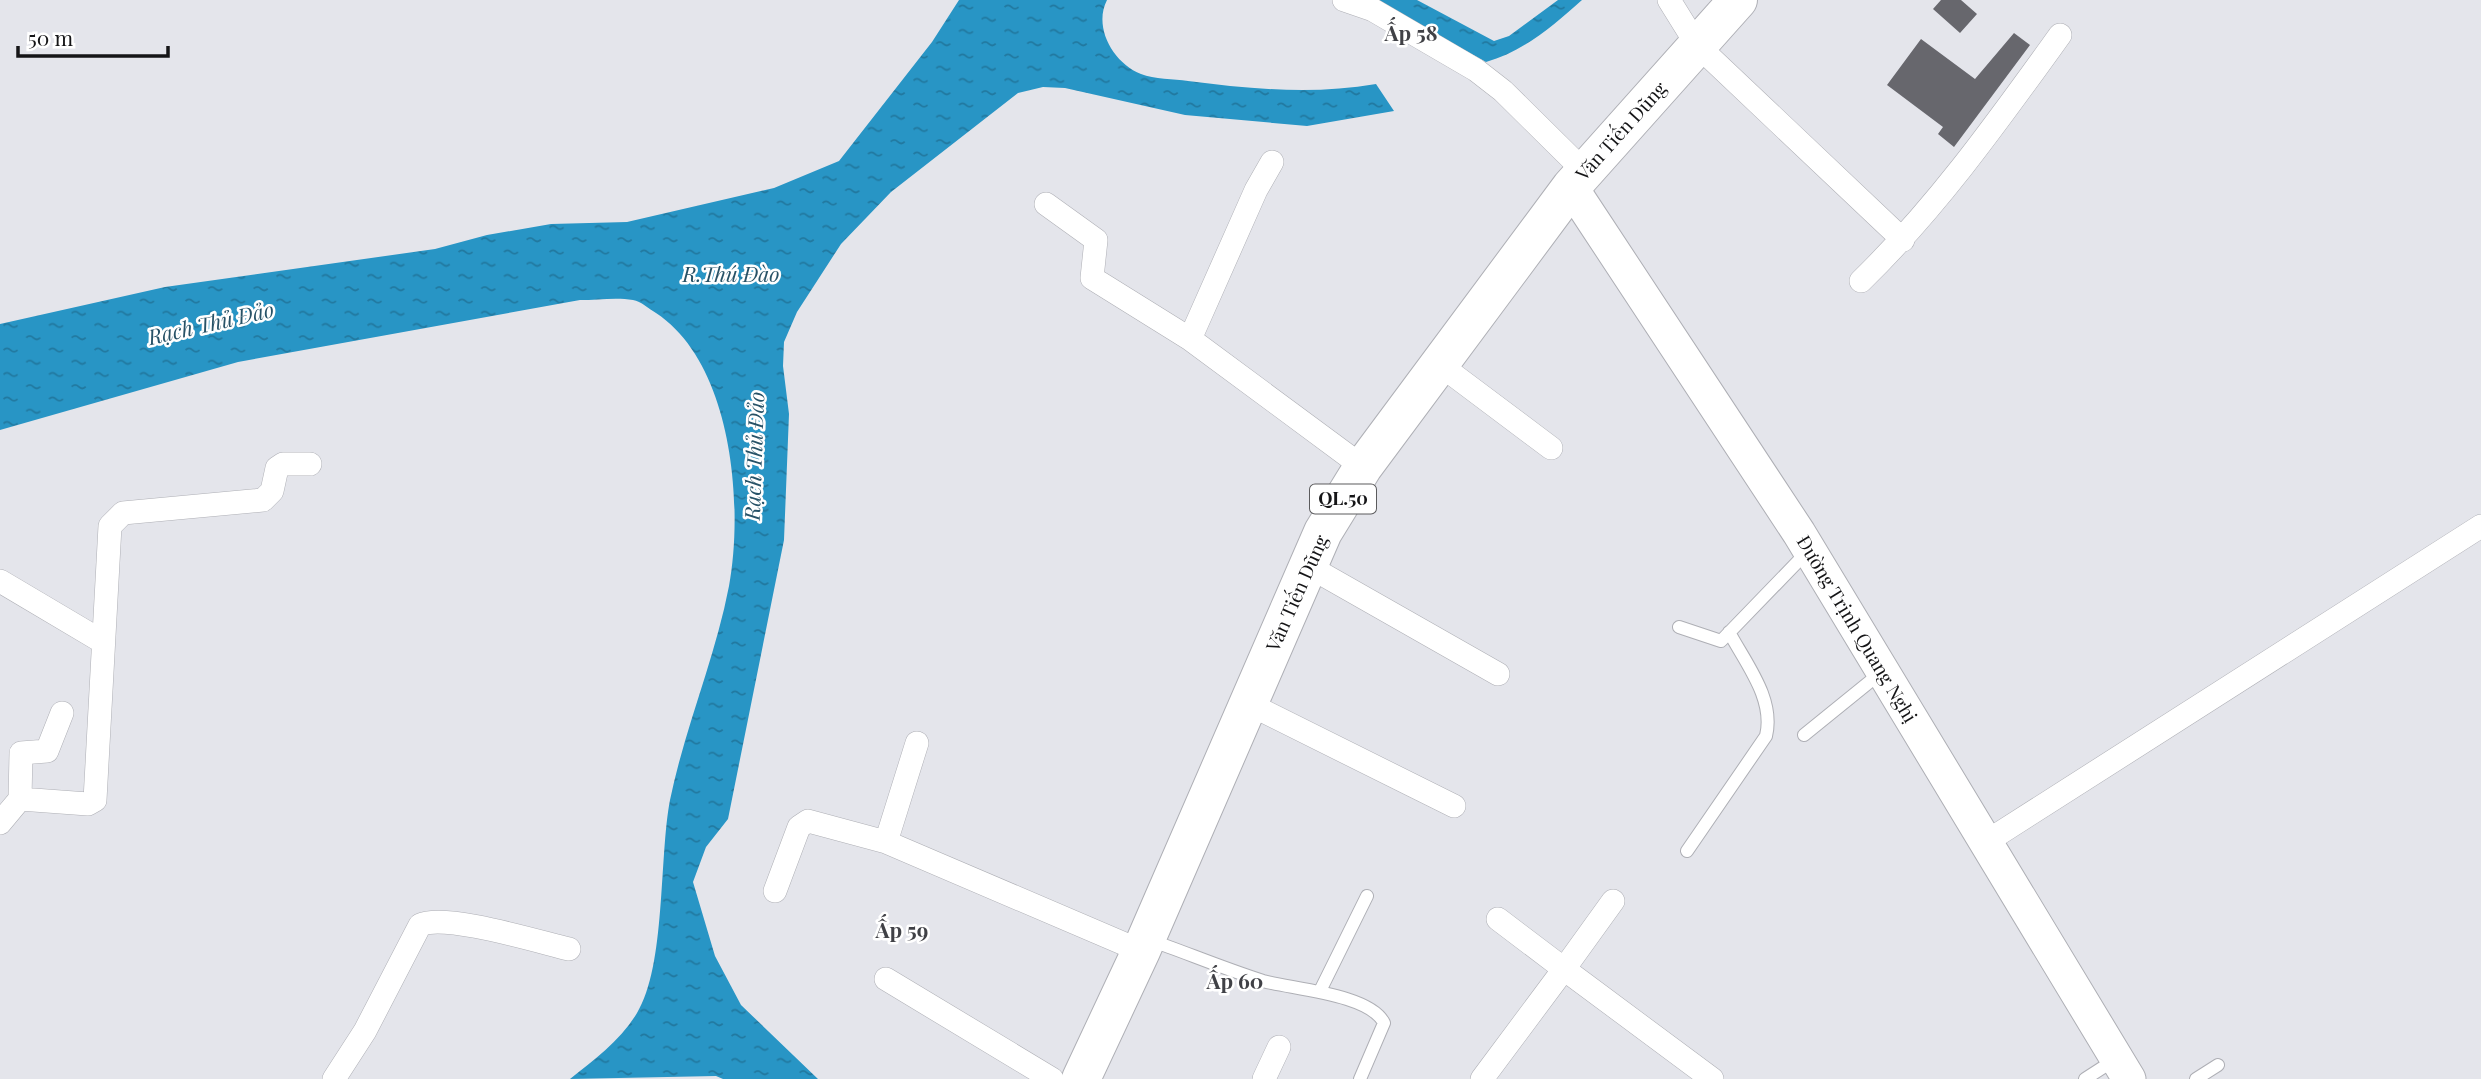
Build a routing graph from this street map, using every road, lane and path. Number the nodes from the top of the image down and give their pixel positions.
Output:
1 (1344, 0) edge
2 (1669, 0) edge
3 (1738, 0) edge
4 (2060, 36) dead end
5 (1697, 45) junction
6 (1272, 162) dead end
7 (1578, 179) junction
8 (1046, 204) dead end
9 (1903, 240) junction
10 (1861, 281) dead end
11 (1189, 339) junction
12 (1439, 364) junction
13 (1551, 448) dead end
14 (310, 464) dead end
15 (1363, 467) junction
16 (2481, 526) edge
17 (1809, 550) junction
18 (1308, 566) junction
19 (0, 581) edge
20 (1679, 627) dead end
21 (1730, 632) junction
22 (103, 642) junction
23 (1882, 671) junction
24 (1499, 674) dead end
25 (1248, 703) junction
26 (62, 713) dead end
27 (1804, 735) dead end
28 (917, 743) dead end
29 (20, 799) junction
30 (1454, 806) dead end
31 (0, 823) edge
32 (886, 842) junction
33 (1986, 842) junction
34 (1686, 851) dead end
35 (775, 891) dead end
36 (1367, 896) dead end
37 (1614, 901) dead end
38 (1498, 919) dead end
39 (1144, 944) junction
40 (569, 949) dead end
41 (1564, 969) junction
42 (886, 979) dead end
43 (1320, 991) junction
44 (1279, 1047) dead end
45 (2218, 1065) dead end
46 (2123, 1069) edge
47 (334, 1079) edge
48 (1052, 1079) edge
49 (1081, 1079) edge
50 (1264, 1079) edge
51 (1360, 1079) edge
52 (1482, 1079) edge
53 (1712, 1079) edge
54 (2085, 1079) edge
55 (2196, 1079) edge

1 - 7 street
2 - 5 street
3 - 5 highway, Văn Tiến Dũng / QL.50
4 - 9 street
5 - 7 highway, Văn Tiến Dũng / QL.50
5 - 9 street
6 - 11 street
7 - 12 highway, Văn Tiến Dũng / QL.50
7 - 17 main road, Đường Trịnh Quang Nghị
8 - 11 street
9 - 10 street
11 - 15 street
12 - 13 street
12 - 15 highway, Văn Tiến Dũng / QL.50
14 - 22 street
15 - 18 highway, Văn Tiến Dũng / QL.50
16 - 33 street
17 - 21 lane
17 - 23 main road, Đường Trịnh Quang Nghị
18 - 24 street
18 - 25 highway, Văn Tiến Dũng / QL.50
19 - 22 street
20 - 21 lane
21 - 34 lane
22 - 29 street
23 - 27 lane
23 - 33 main road, Đường Trịnh Quang Nghị
25 - 30 street
25 - 39 highway, Văn Tiến Dũng / QL.50
26 - 29 street
28 - 32 street
29 - 31 street
32 - 35 street
32 - 39 street
33 - 46 main road, Đường Trịnh Quang Nghị
36 - 43 lane
37 - 41 street
38 - 41 street
39 - 43 lane
39 - 49 highway, Văn Tiến Dũng / QL.50
40 - 47 street
41 - 52 street
41 - 53 street
42 - 48 street
43 - 51 lane
44 - 50 street
45 - 55 lane
46 - 54 lane

